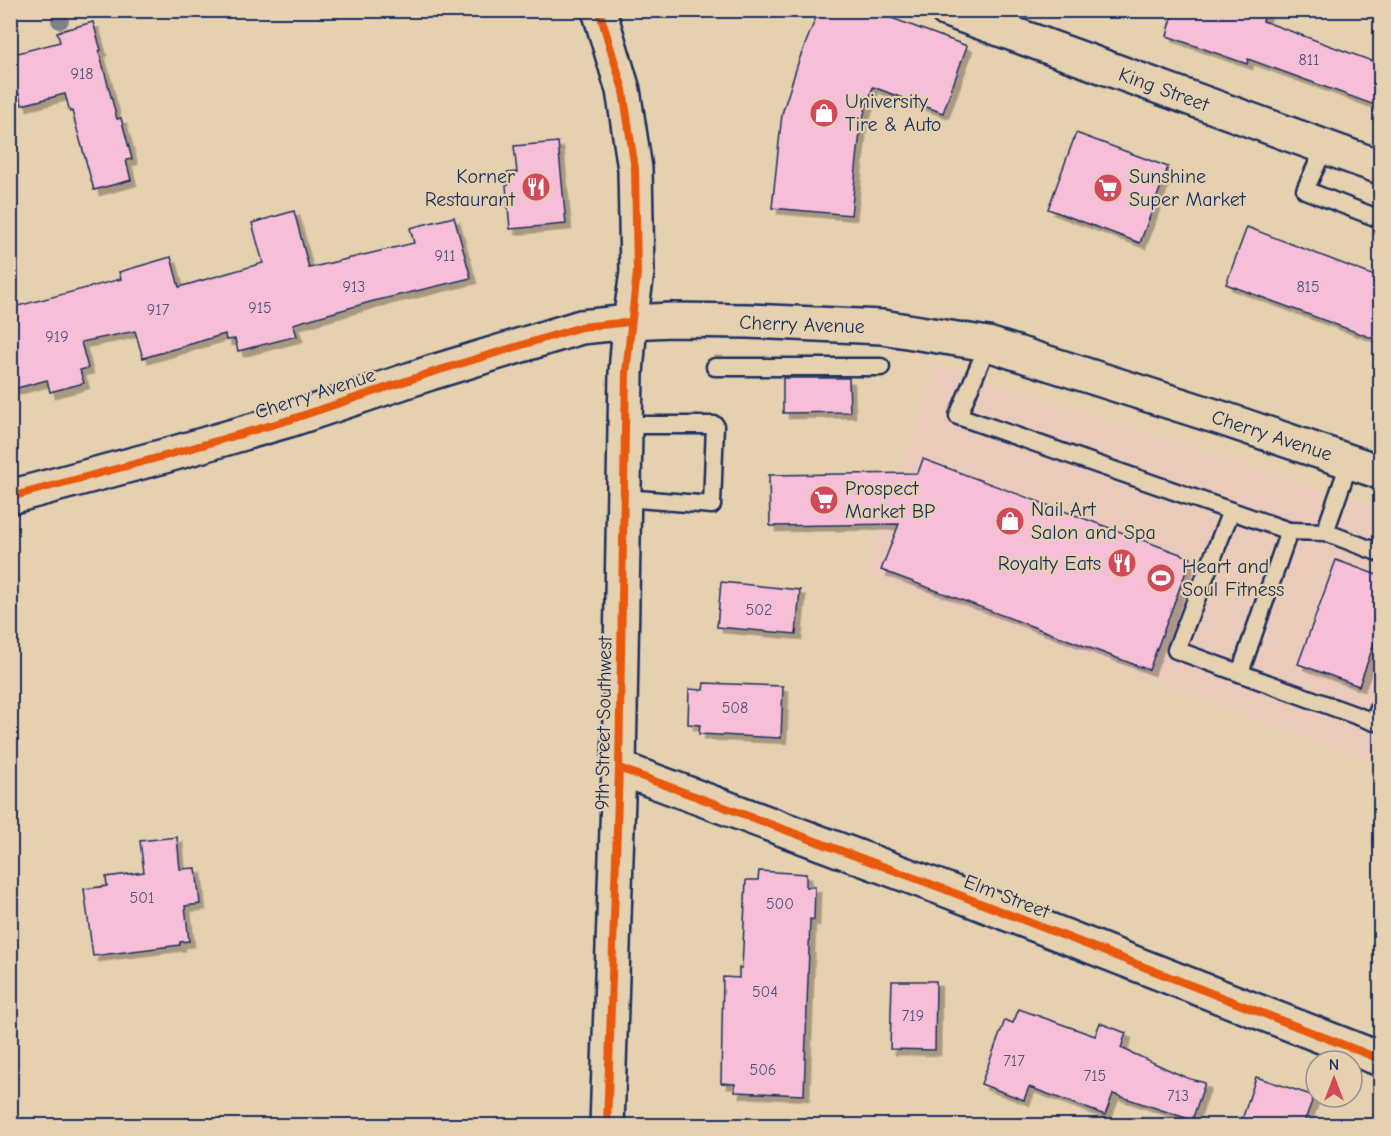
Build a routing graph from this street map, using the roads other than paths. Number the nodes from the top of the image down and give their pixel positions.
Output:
1 (599, 10) edge
2 (947, 10) edge
3 (1325, 147) junction
4 (1380, 168) edge
5 (1380, 219) edge
6 (630, 322) junction
7 (988, 344) junction
8 (715, 367) dead end
9 (881, 367) dead end
10 (626, 425) junction
11 (1350, 461) junction
12 (1380, 471) edge
13 (10, 497) edge
14 (624, 498) junction
15 (1231, 511) junction
16 (1289, 531) junction
17 (1325, 532) junction
18 (1380, 553) edge
19 (1240, 673) junction
20 (1380, 706) edge
21 (619, 768) junction
22 (1380, 1059) edge
23 (607, 1125) edge

1 - 6 street, 9th Street Southwest
2 - 3 street, King Street
3 - 4 street, King Street
3 - 5 lane
6 - 7 street, Cherry Avenue
6 - 10 street, 9th Street Southwest
6 - 13 street, Cherry Avenue
7 - 11 street, Cherry Avenue
7 - 15 lane
8 - 9 lane
10 - 14 street, 9th Street Southwest
10 - 14 lane
11 - 12 street, Cherry Avenue
11 - 17 lane
14 - 21 street, 9th Street Southwest
15 - 16 lane
15 - 19 lane
16 - 17 lane
16 - 19 lane
17 - 18 lane
19 - 20 lane
21 - 22 street, Elm Street
21 - 23 street, 9th Street Southwest

